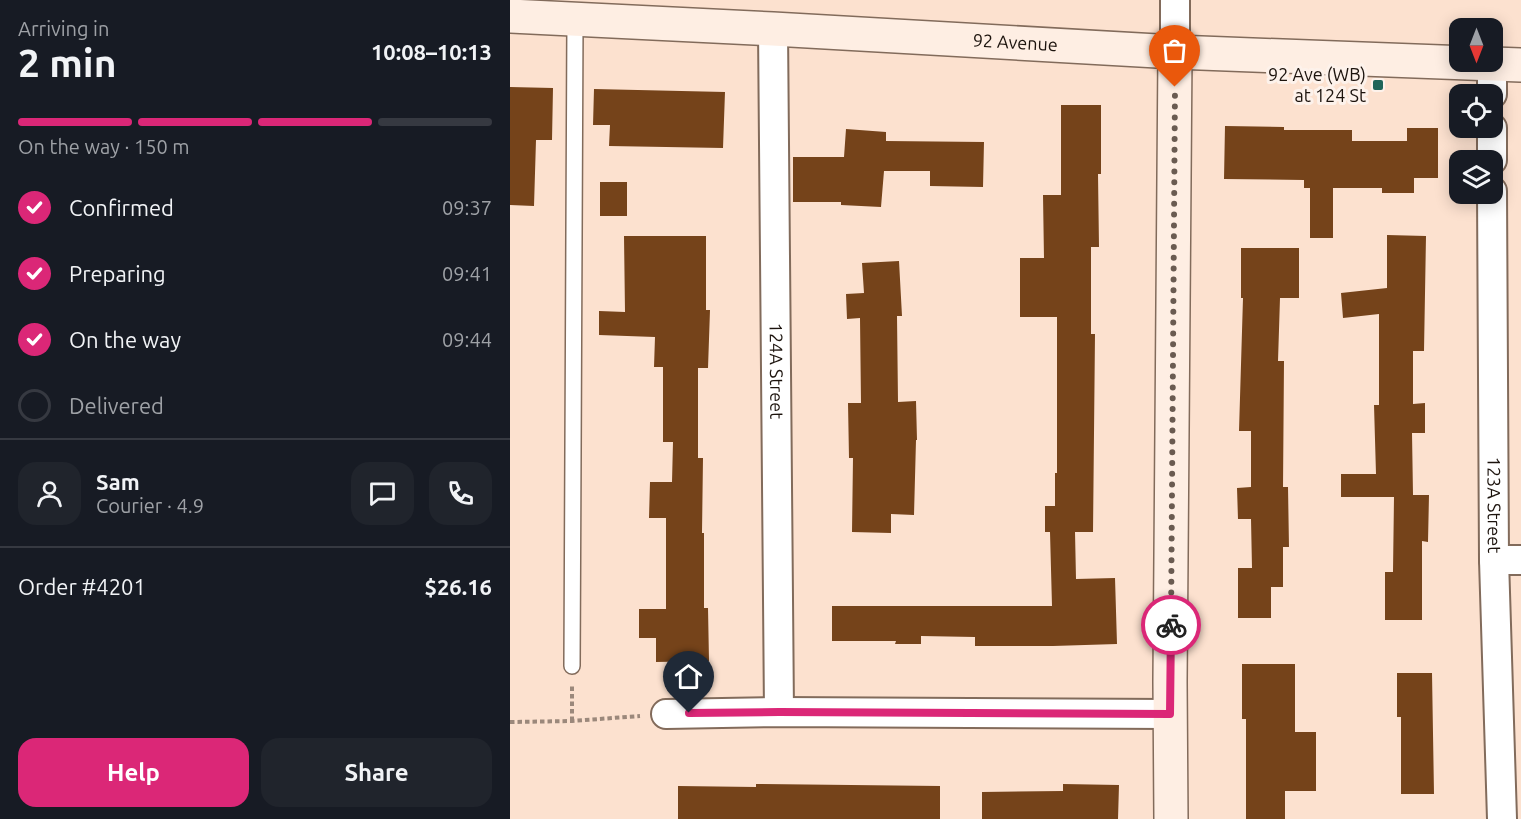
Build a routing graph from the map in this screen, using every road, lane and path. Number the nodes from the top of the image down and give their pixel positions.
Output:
1 (1175, 0) edge
2 (510, 16) edge
3 (575, 20) junction
4 (773, 29) junction
5 (1175, 52) junction
6 (1502, 75) edge
7 (1493, 204) edge
8 (1507, 560) edge
9 (572, 666) joint
10 (779, 712) junction
11 (656, 714) joint
12 (1170, 714) junction
13 (572, 721) junction
14 (510, 722) edge
15 (1171, 819) edge
16 (1502, 819) edge

1 - 5 street
2 - 3 street, 92 Avenue
3 - 4 street, 92 Avenue
3 - 9 lane
4 - 5 street, 92 Avenue
4 - 10 street, 124A Street
5 - 6 street, 92 Avenue
5 - 12 street
7 - 8 street, 123A Street
8 - 16 street, 123A Street
9 - 13 path
10 - 11 street
10 - 12 street
11 - 13 path
12 - 15 street
13 - 14 path

